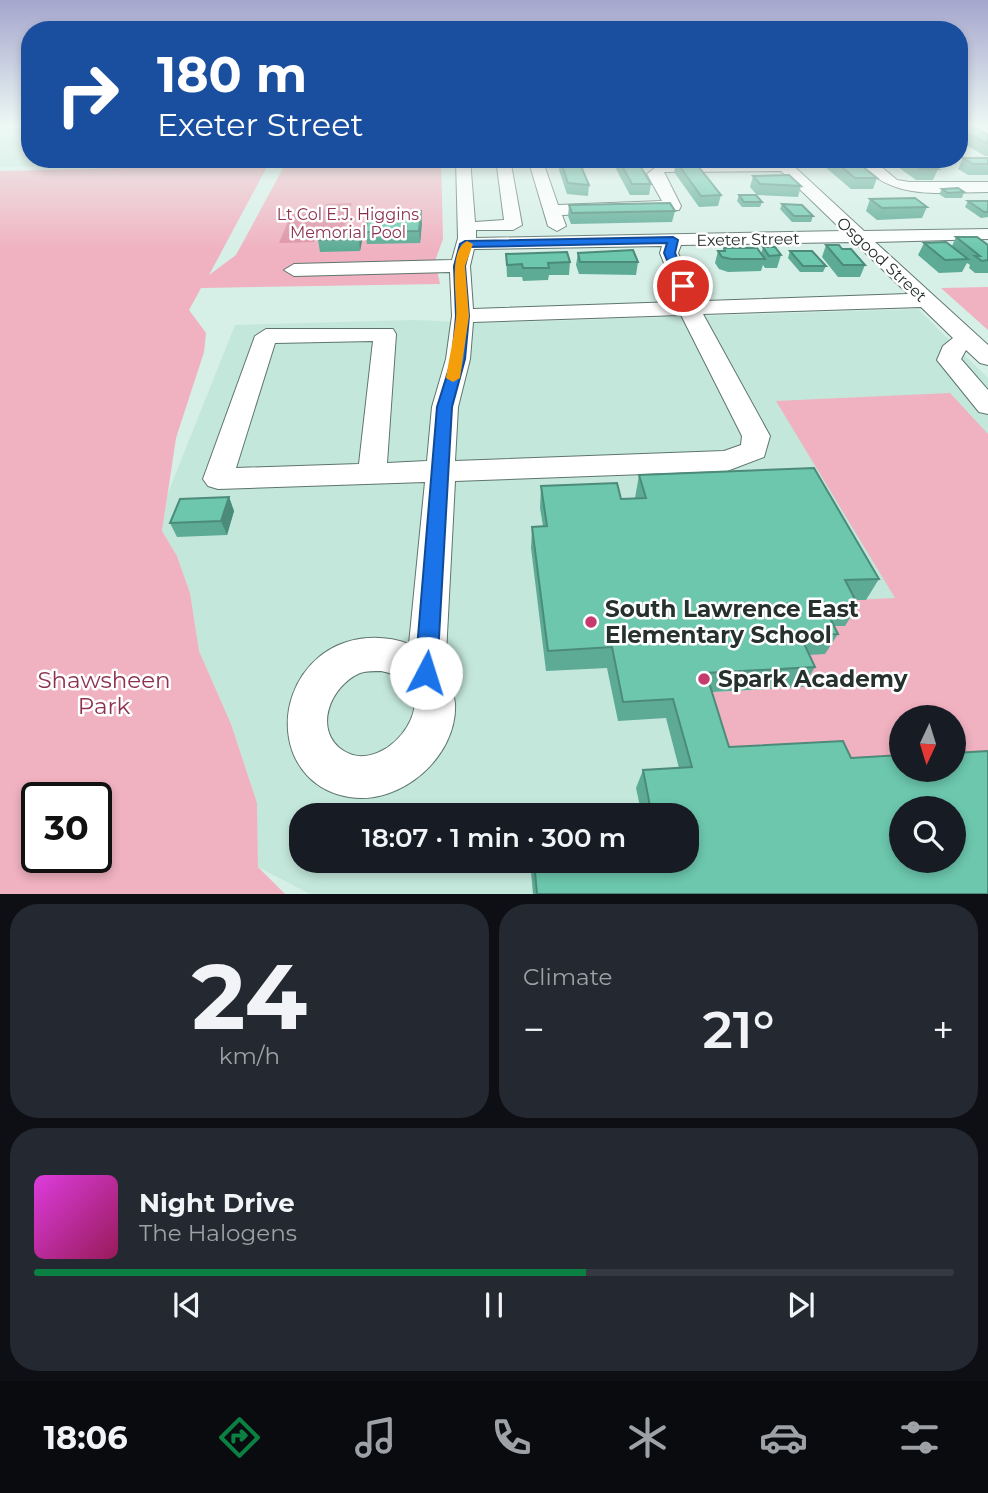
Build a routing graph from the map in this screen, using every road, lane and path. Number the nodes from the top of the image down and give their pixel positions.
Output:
1 (463, 168) edge
2 (504, 168) edge
3 (538, 168) edge
4 (667, 168) edge
5 (786, 168) edge
6 (874, 168) edge
7 (985, 189) edge
8 (552, 210) junction
9 (745, 221) dead end
10 (691, 231) junction
11 (988, 234) edge
12 (859, 237) junction
13 (673, 240) junction
14 (562, 241) junction
15 (464, 245) junction
16 (294, 270) dead end
17 (686, 296) junction
18 (926, 300) junction
19 (463, 316) junction
20 (967, 338) junction
21 (988, 358) edge
22 (988, 406) edge
23 (441, 471) junction
24 (372, 474) junction
25 (426, 673) dead end

1 - 15 street
2 - 15 street
3 - 8 street
4 - 8 street
5 - 12 street, Osgood Street
6 - 7 street
8 - 14 street
9 - 10 street
10 - 12 street, Exeter Street
10 - 13 street, Exeter Street
11 - 12 street, Exeter Street
12 - 18 street, Osgood Street
13 - 14 street, Exeter Street
13 - 17 street
14 - 15 street, Exeter Street
15 - 16 street
15 - 19 street
17 - 18 street
17 - 19 street
17 - 23 street
18 - 20 street, Osgood Street
19 - 23 street
20 - 21 street, Osgood Street
20 - 22 street
23 - 24 street
23 - 25 street
24 - 24 street

